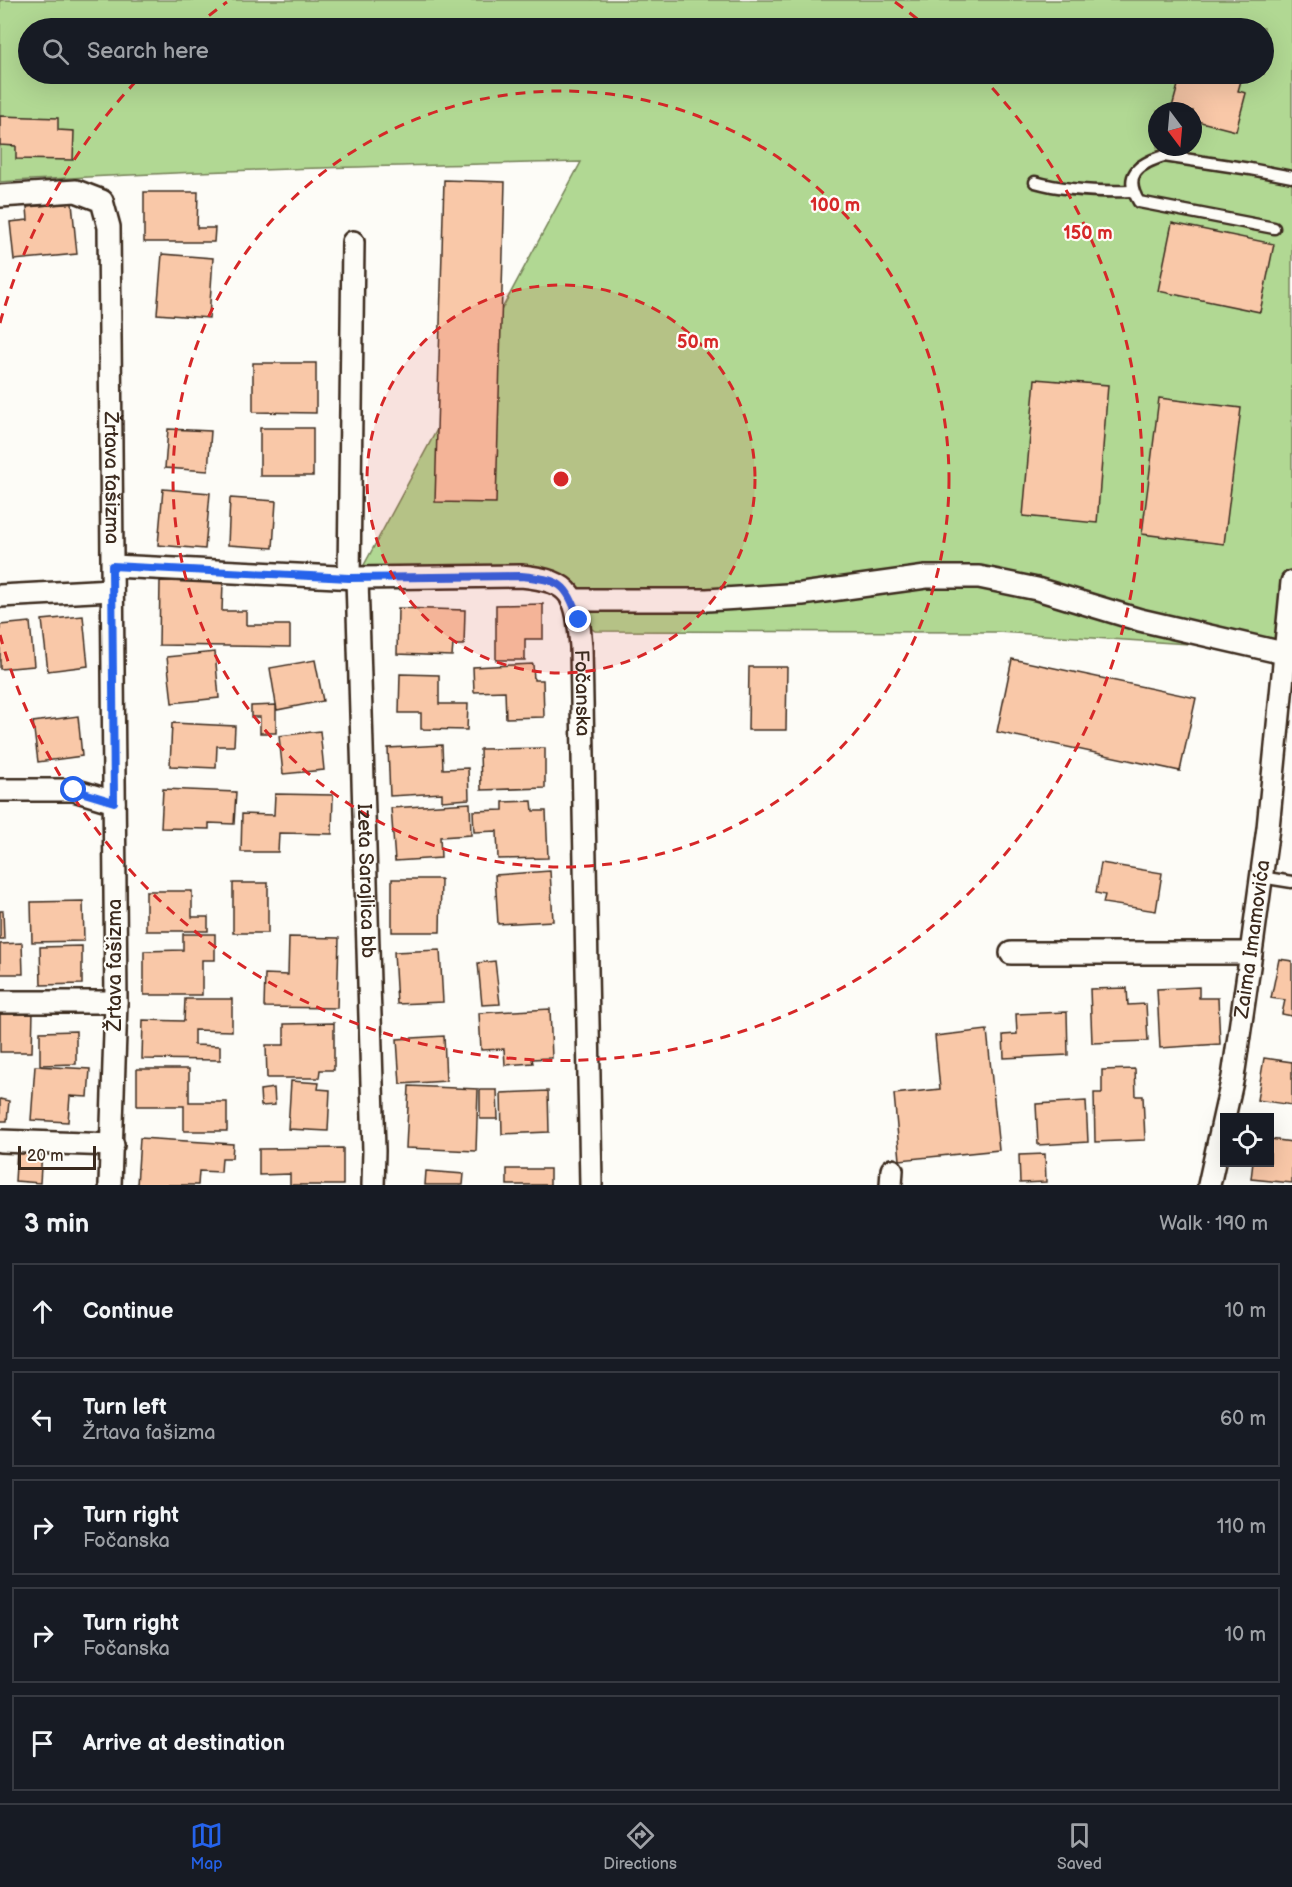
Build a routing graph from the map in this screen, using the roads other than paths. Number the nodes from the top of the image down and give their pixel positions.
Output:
1 (1292, 177) edge
2 (1035, 182) dead end
3 (1132, 191) junction
4 (0, 196) edge
5 (1274, 228) dead end
6 (354, 242) dead end
7 (112, 566) junction
8 (353, 578) junction
9 (1292, 582) edge
10 (112, 590) junction
11 (0, 596) edge
12 (572, 600) junction
13 (1289, 654) edge
14 (0, 790) edge
15 (114, 802) junction
16 (1262, 877) junction
17 (1292, 882) edge
18 (1251, 952) junction
19 (1011, 953) dead end
20 (0, 1002) edge
21 (116, 1002) junction
22 (0, 1141) edge
23 (113, 1145) junction
24 (110, 1185) edge
25 (373, 1185) edge
26 (591, 1185) edge
27 (1209, 1185) edge

1 - 3 lane
2 - 3 lane
3 - 5 lane
4 - 7 street, Žrtava fašizma
6 - 8 street, Izeta Sarajlica bb
7 - 8 street
7 - 10 street, Žrtava fašizma
8 - 12 street
8 - 25 street, Izeta Sarajlica bb
9 - 13 street, Zaima Imamovića
10 - 11 street
10 - 15 street, Žrtava fašizma
12 - 13 street
12 - 26 street, Fočanska
13 - 16 street, Zaima Imamovića
14 - 15 street
15 - 21 street, Žrtava fašizma
16 - 17 lane
16 - 18 street, Zaima Imamovića
18 - 19 street
18 - 27 street, Zaima Imamovića
20 - 21 street
21 - 23 street, Žrtava fašizma
22 - 23 street
23 - 24 street, Žrtava fašizma

